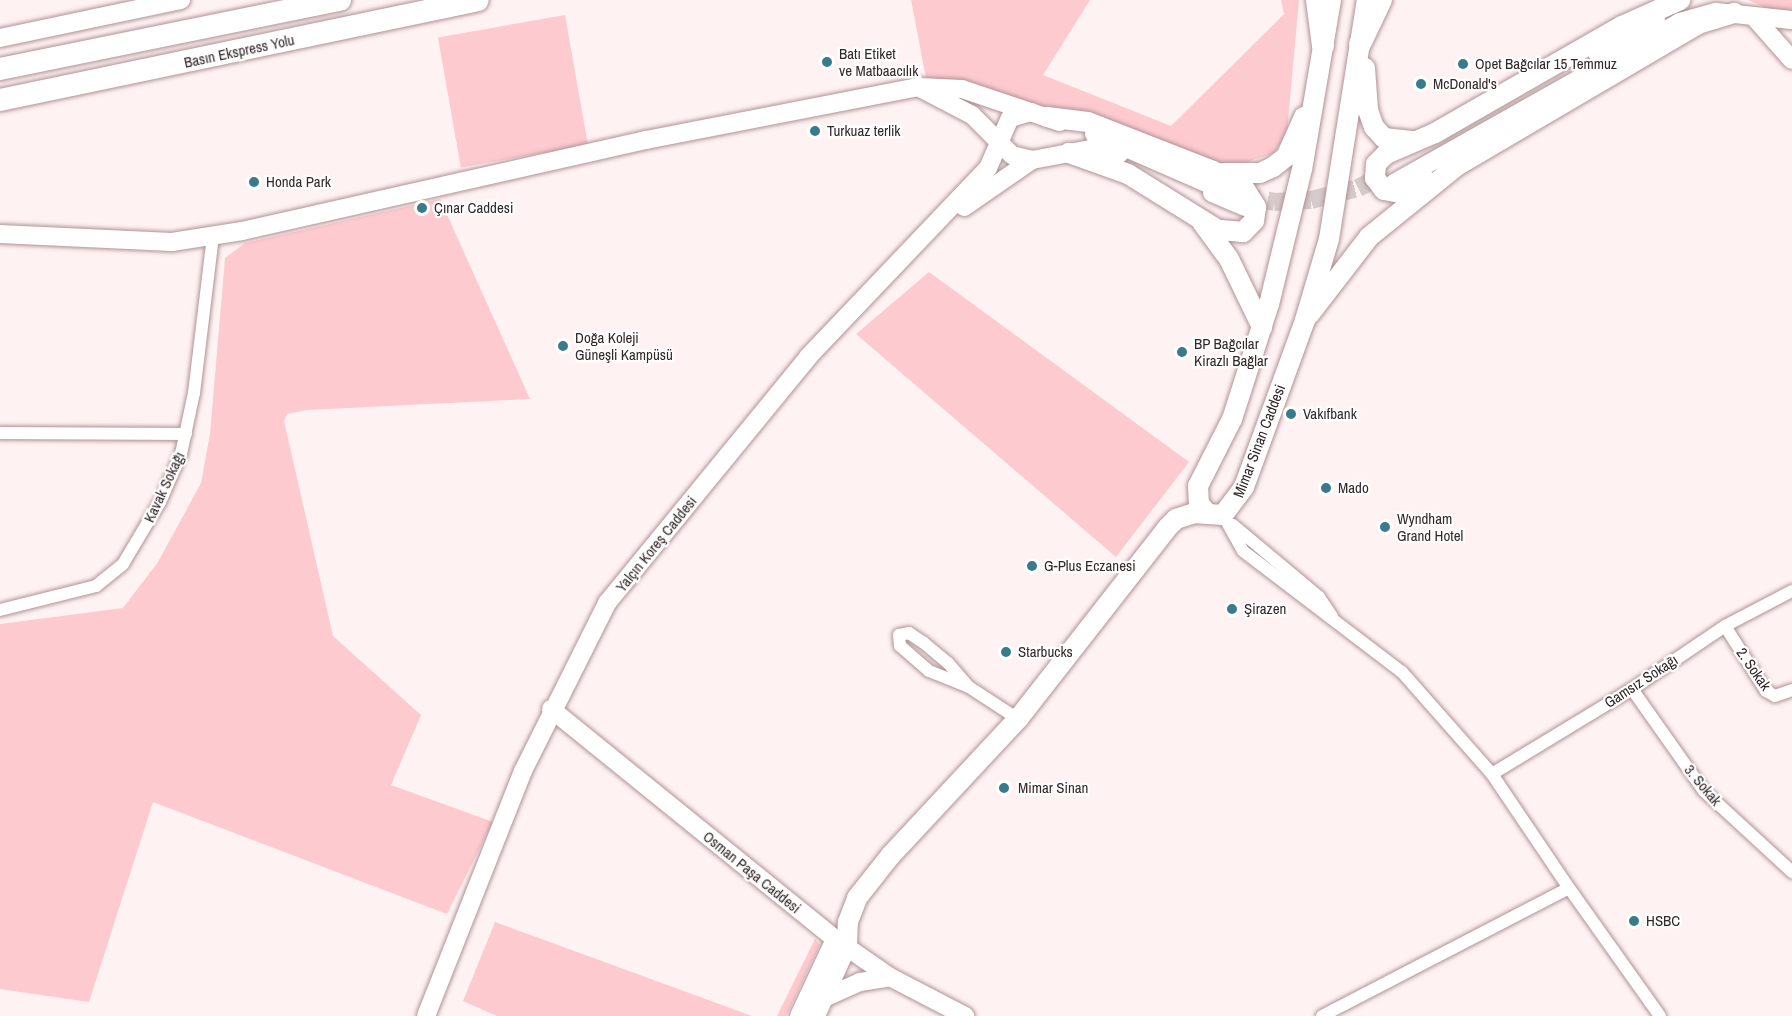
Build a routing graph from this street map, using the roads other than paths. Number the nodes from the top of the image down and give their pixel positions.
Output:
1 (181, 0) edge
2 (340, 0) edge
3 (478, 0) edge
4 (1317, 0) edge
5 (1331, 0) edge
6 (1367, 0) edge
7 (1381, 0) edge
8 (1680, 0) edge
9 (1689, 0) edge
10 (1734, 13) junction
11 (1754, 17) junction
12 (1792, 20) edge
13 (0, 38) edge
14 (1360, 44) junction
15 (1323, 46) junction
16 (1792, 60) edge
17 (0, 69) edge
18 (919, 87) junction
19 (1316, 90) junction
20 (0, 100) edge
21 (1039, 115) junction
22 (1420, 140) junction
23 (999, 144) junction
24 (1069, 153) junction
25 (1032, 160) junction
26 (1458, 165) junction
27 (1213, 171) junction
28 (1227, 192) tunnel mouth
29 (1245, 207) tunnel mouth
30 (1199, 218) junction
31 (0, 234) edge
32 (213, 236) junction
33 (924, 238) junction
34 (1305, 320) junction
35 (1262, 327) junction
36 (0, 433) edge
37 (186, 434) junction
38 (1220, 517) junction
39 (1792, 591) edge
40 (0, 610) edge
41 (1725, 626) junction
42 (969, 687) junction
43 (1632, 689) junction
44 (1792, 690) edge
45 (552, 709) junction
46 (1018, 719) junction
47 (1492, 774) junction
48 (1790, 870) edge
49 (1569, 888) junction
50 (841, 943) junction
51 (890, 977) junction
52 (824, 998) junction
53 (426, 1016) edge
54 (799, 1016) edge
55 (816, 1016) edge
56 (965, 1016) edge
57 (1322, 1016) edge
58 (1660, 1016) edge

1 - 13 main road
2 - 17 highway, Basın Ekspress Yolu
3 - 20 highway, Basın Ekspress Yolu
4 - 15 highway
5 - 15 main road
6 - 14 main road, Mimar Sinan Caddesi
7 - 14 highway
8 - 22 main road
9 - 10 main road
10 - 11 main road
10 - 26 main road
11 - 12 main road
11 - 16 main road
14 - 22 main road
14 - 34 main road, Mimar Sinan Caddesi
15 - 19 main road
18 - 21 main road
18 - 23 main road
18 - 32 main road
19 - 27 main road
19 - 35 main road
21 - 23 main road, Yalçın Koreş Caddesi
21 - 27 main road
21 - 28 main road
22 - 26 main road
23 - 25 main road
23 - 33 main road, Yalçın Koreş Caddesi
24 - 25 main road
24 - 29 main road
24 - 30 main road
25 - 33 main road
26 - 34 main road
27 - 30 main road
30 - 35 main road
31 - 32 main road
32 - 37 street, Kavak Sokağı
33 - 45 main road, Yalçın Koreş Caddesi
34 - 38 main road, Mimar Sinan Caddesi
35 - 38 main road
36 - 37 street
37 - 40 street, Kavak Sokağı
38 - 46 main road
38 - 47 street
39 - 41 street, Gamsız Sokağı
41 - 43 street, Gamsız Sokağı
41 - 44 street, 2. Sokak
42 - 42 street
42 - 46 street
43 - 47 street, Gamsız Sokağı
43 - 48 street, 3. Sokak
45 - 50 main road, Osman Paşa Caddesi
45 - 53 main road, Yalçın Koreş Caddesi
46 - 50 main road
47 - 49 street
49 - 57 street
49 - 58 street
50 - 51 main road, Osman Paşa Caddesi
50 - 52 main road
50 - 54 main road
51 - 52 main road
51 - 56 main road, Osman Paşa Caddesi
52 - 55 main road

